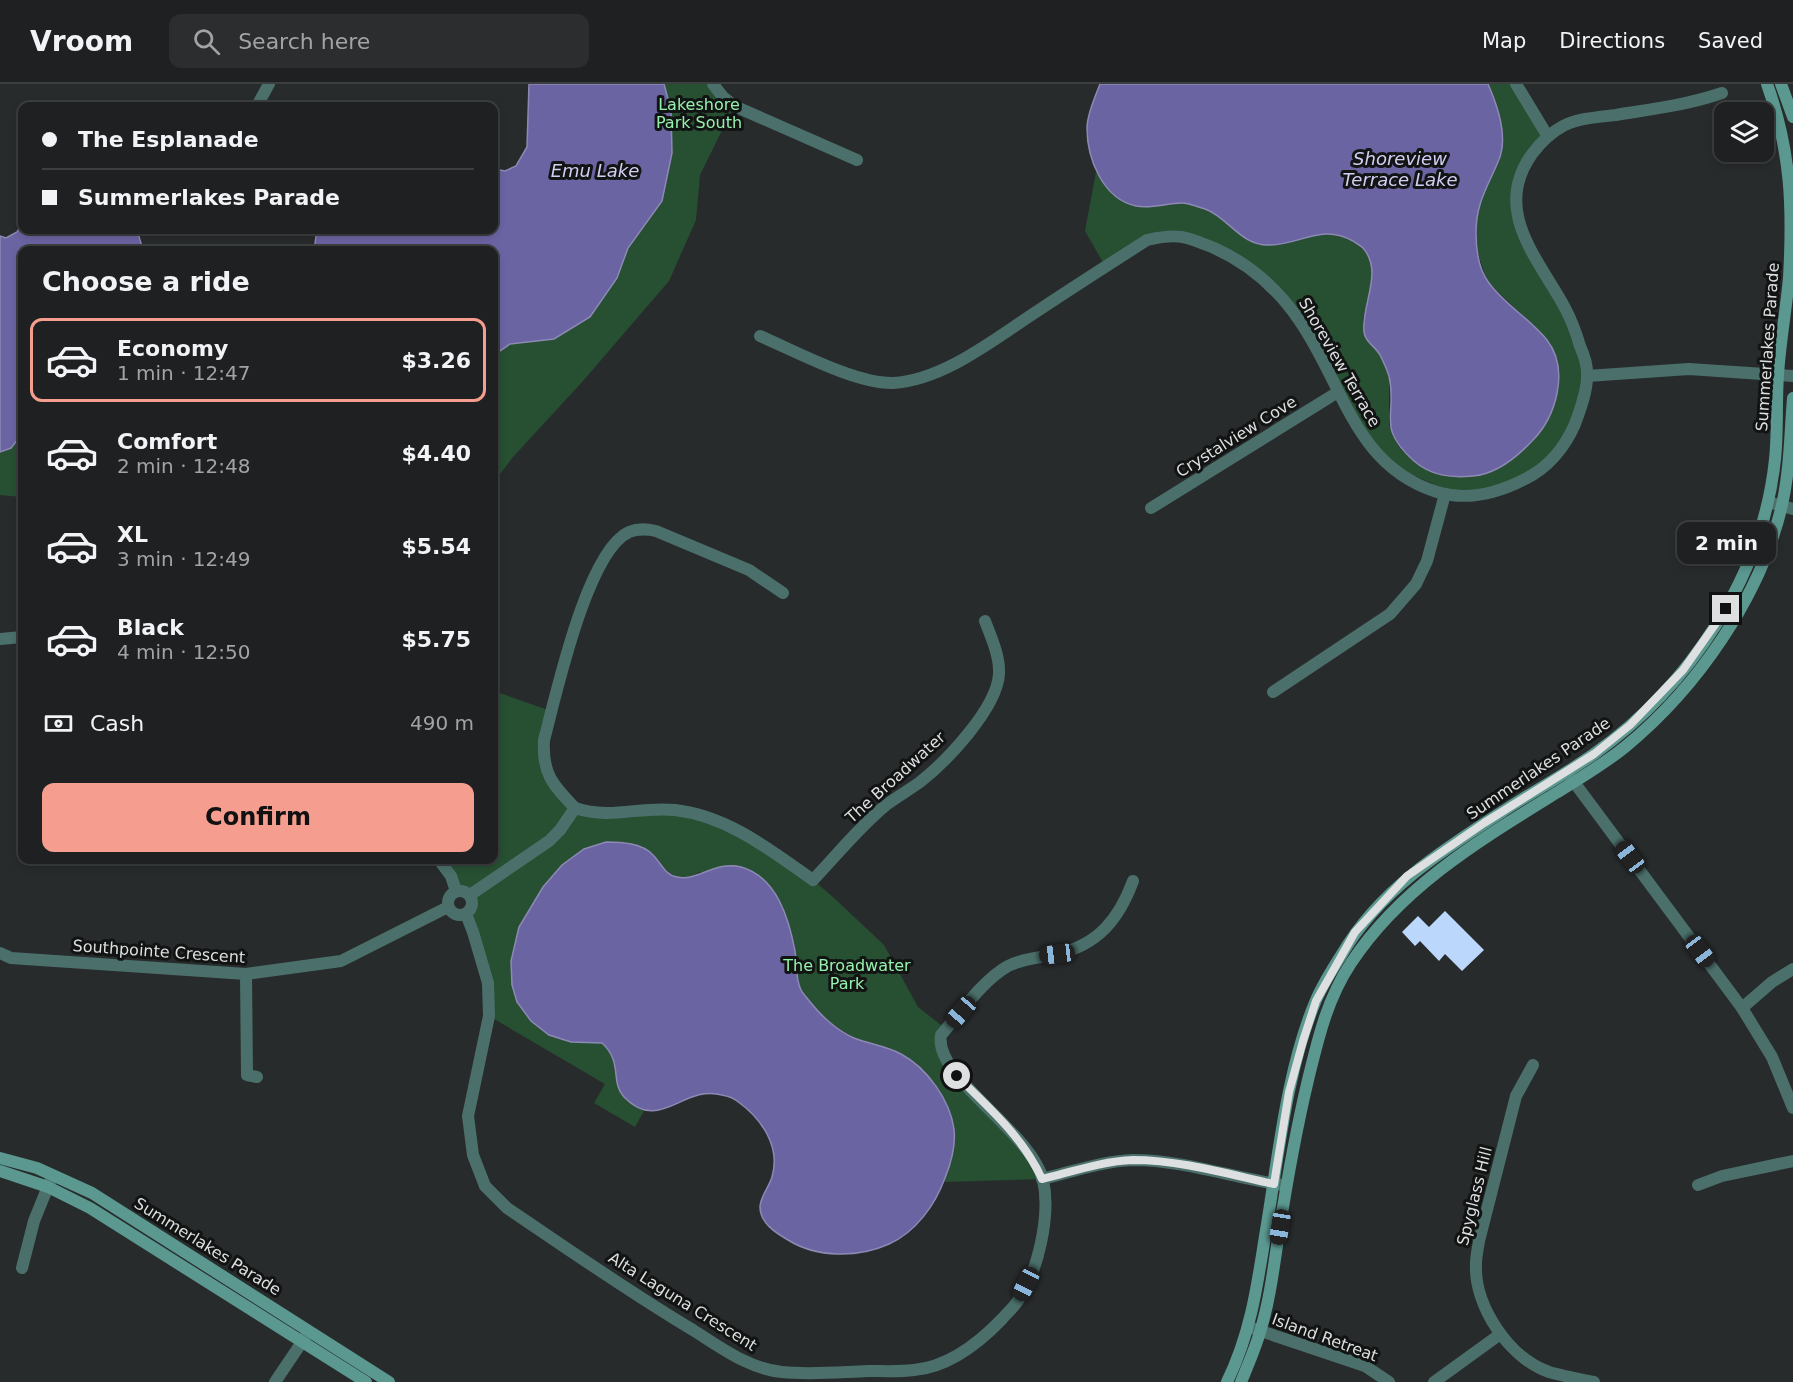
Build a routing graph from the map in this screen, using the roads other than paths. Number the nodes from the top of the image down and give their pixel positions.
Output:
1 (269, 84) edge
2 (713, 84) edge
3 (1516, 84) edge
4 (1767, 84) edge
5 (1781, 84) edge
6 (1722, 93) dead end
7 (259, 102) edge
8 (1793, 117) edge
9 (1547, 135) junction
10 (856, 160) dead end
11 (760, 336) dead end
12 (1778, 374) junction
13 (1587, 376) junction
14 (1793, 376) edge
15 (1338, 392) junction
16 (1793, 398) edge
17 (1444, 494) junction
18 (1768, 502) junction
19 (1151, 508) dead end
20 (1787, 508) edge
21 (783, 594) dead end
22 (986, 621) dead end
23 (18, 637) edge
24 (0, 639) edge
25 (1273, 692) dead end
26 (1567, 771) junction
27 (1574, 782) junction
28 (575, 808) junction
29 (442, 864) edge
30 (1133, 881) dead end
31 (456, 891) junction
32 (470, 895) junction
33 (448, 907) junction
34 (465, 914) junction
35 (0, 953) edge
36 (1793, 969) edge
37 (246, 974) junction
38 (1742, 1008) junction
39 (1533, 1065) dead end
40 (257, 1077) dead end
41 (1793, 1108) edge
42 (0, 1158) edge
43 (1793, 1161) edge
44 (0, 1171) edge
45 (1042, 1179) junction
46 (50, 1181) junction
47 (1280, 1184) junction
48 (1698, 1185) dead end
49 (22, 1268) dead end
50 (1255, 1329) junction
51 (309, 1330) junction
52 (1499, 1335) junction
53 (301, 1343) junction
54 (275, 1382) edge
55 (366, 1382) edge
56 (389, 1382) edge
57 (1227, 1382) edge
58 (1241, 1382) edge
59 (1389, 1382) edge
60 (1434, 1382) edge
61 (1594, 1382) edge

1 - 7 street
2 - 10 street
3 - 9 street
4 - 12 street, Summerlakes Parade
5 - 8 street
6 - 9 street, Shoreview Terrace
9 - 13 street, Shoreview Terrace
11 - 15 street, Shoreview Terrace
12 - 13 street
12 - 14 street
12 - 18 street, Summerlakes Parade
13 - 17 street, Shoreview Terrace
15 - 17 street, Shoreview Terrace
15 - 19 street, Crystalview Cove
16 - 20 street, Summerlakes Parade
17 - 25 street
18 - 20 street
18 - 26 street, Summerlakes Parade
20 - 27 street, Summerlakes Parade
21 - 28 street
22 - 28 street, The Broadwater
23 - 24 street
26 - 27 street
26 - 47 street, Summerlakes Parade
27 - 38 street
27 - 47 street, Summerlakes Parade
28 - 32 street
29 - 31 street
30 - 45 street
31 - 32 street
31 - 33 street
32 - 34 street
33 - 34 street
33 - 37 street, Southpointe Crescent
34 - 45 street, Alta Laguna Crescent
35 - 37 street, Southpointe Crescent
36 - 38 street
37 - 40 street
38 - 41 street
39 - 52 street, Spyglass Hill
42 - 46 street, Summerlakes Parade
43 - 48 street
44 - 46 street, Summerlakes Parade
45 - 47 street
46 - 49 street
46 - 51 street, Summerlakes Parade
46 - 53 street, Summerlakes Parade
47 - 50 street, Summerlakes Parade
50 - 57 street, Summerlakes Parade
50 - 58 street, Summerlakes Parade
50 - 59 street, Island Retreat
51 - 53 street
51 - 56 street, Summerlakes Parade
52 - 60 street
52 - 61 street, Spyglass Hill
53 - 54 street
53 - 55 street, Summerlakes Parade

